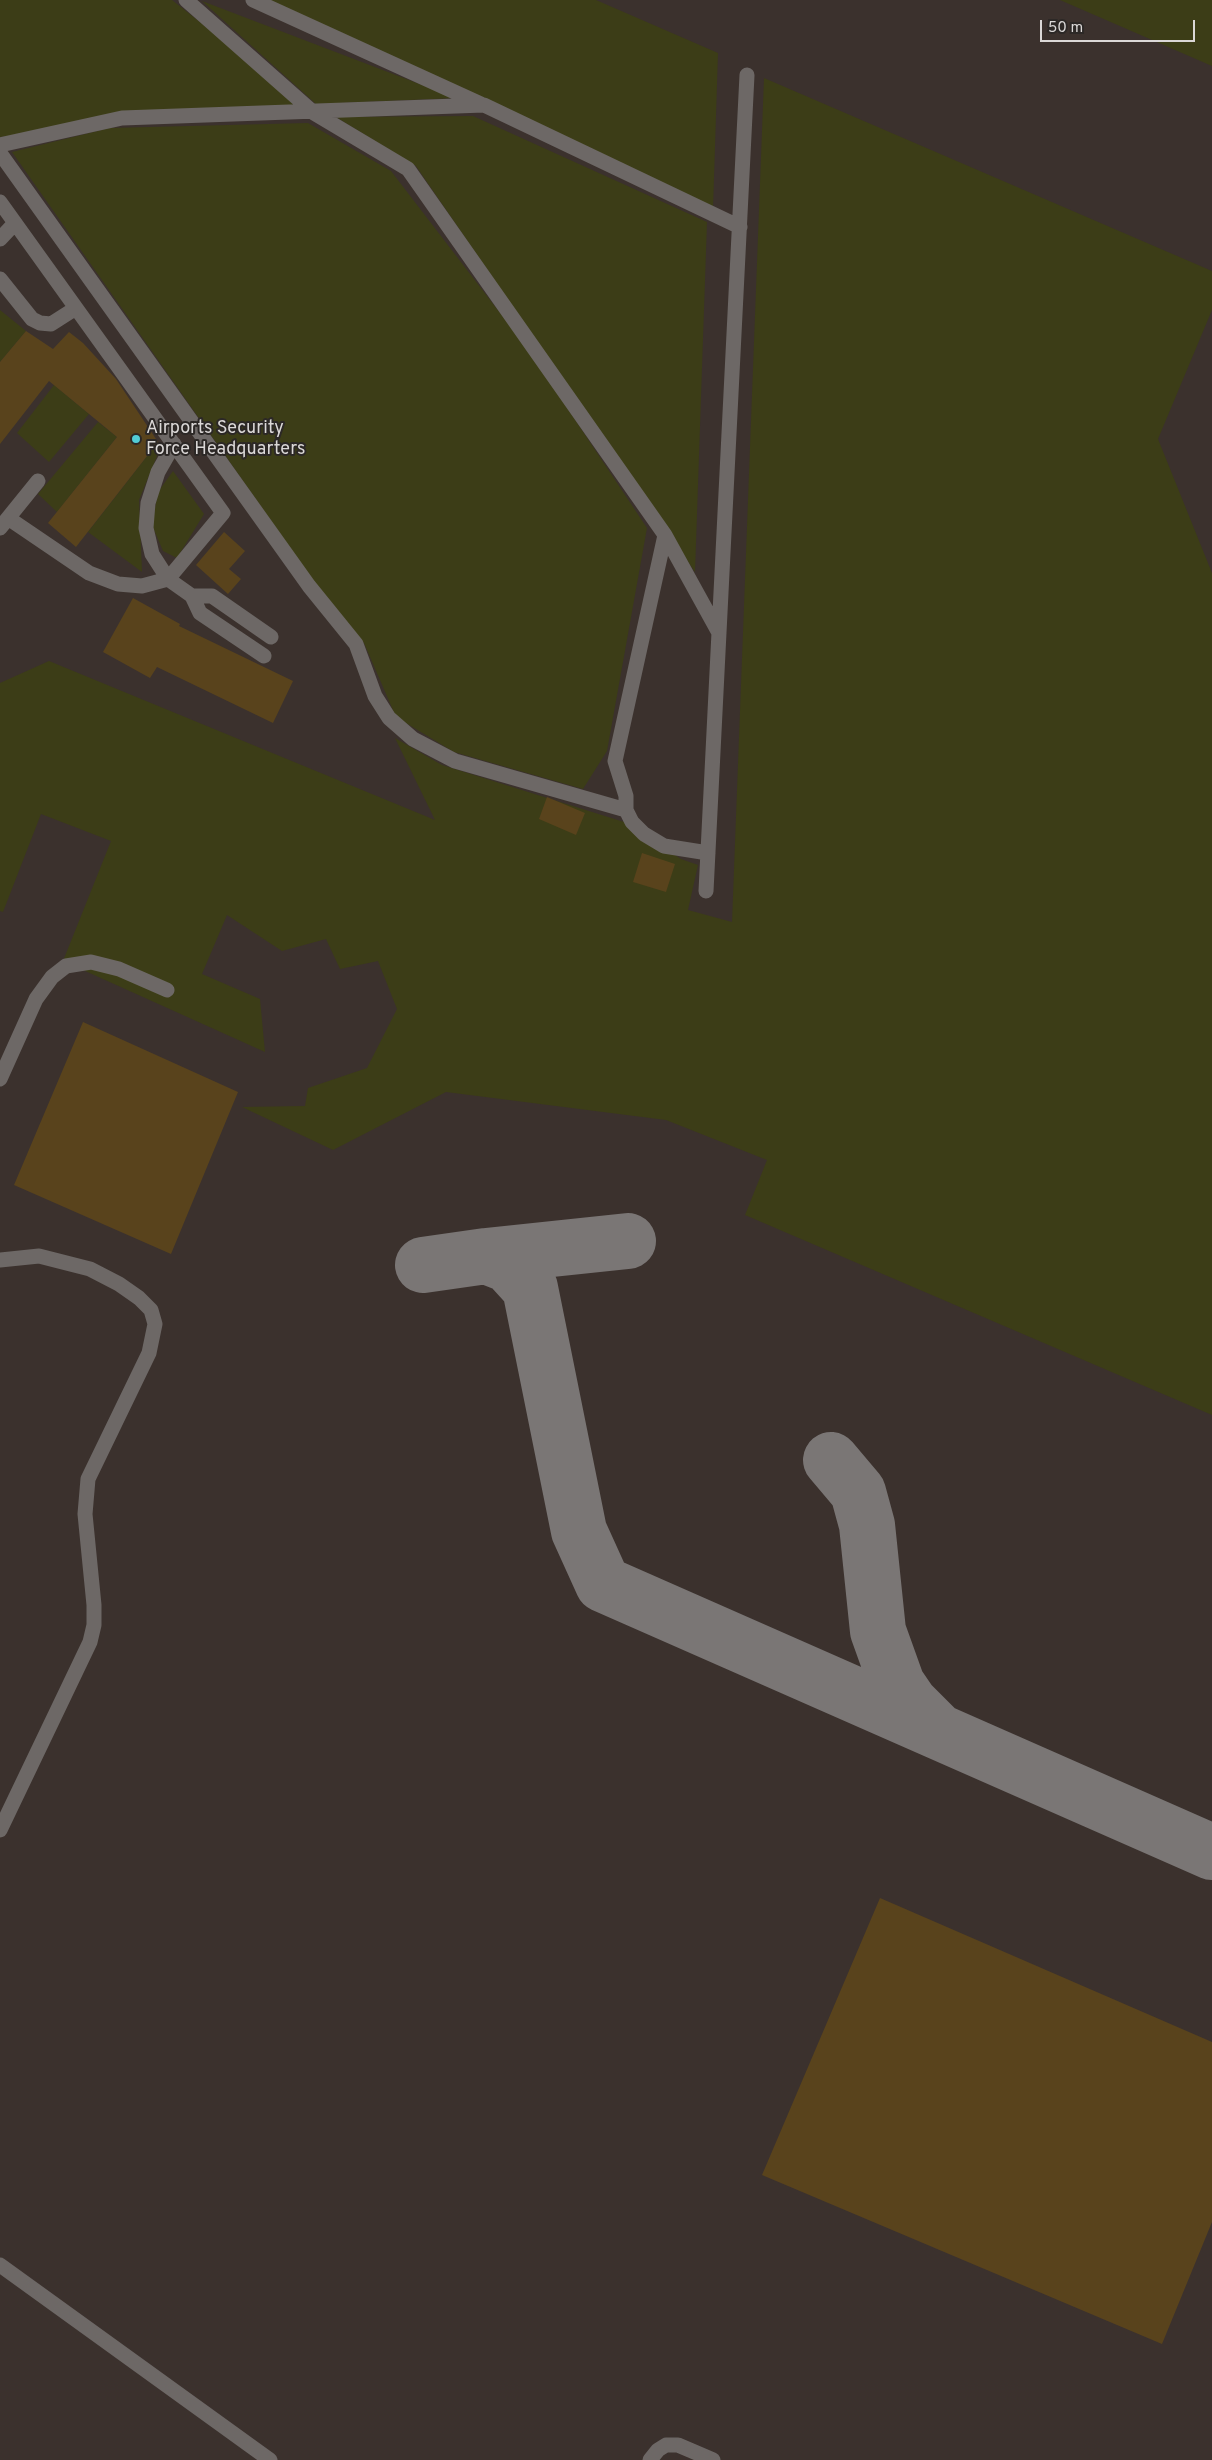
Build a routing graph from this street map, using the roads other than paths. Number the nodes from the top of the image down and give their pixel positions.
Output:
1 (186, 0) edge
2 (253, 0) edge
3 (747, 75) dead end
4 (484, 105) junction
5 (314, 113) junction
6 (0, 145) edge
7 (0, 153) edge
8 (0, 202) edge
9 (15, 223) junction
10 (740, 226) junction
11 (0, 239) edge
12 (0, 279) edge
13 (76, 308) junction
14 (174, 444) junction
15 (38, 481) dead end
16 (4, 523) edge
17 (664, 534) junction
18 (168, 579) junction
19 (192, 596) junction
20 (719, 633) junction
21 (271, 637) dead end
22 (264, 656) dead end
23 (626, 810) junction
24 (708, 853) junction
25 (706, 891) dead end
26 (167, 990) dead end
27 (0, 1079) edge
28 (0, 1260) edge
29 (0, 1830) edge
30 (0, 2266) edge
31 (706, 2459) edge
32 (270, 2460) edge
33 (650, 2460) edge

1 - 5 lane
2 - 4 lane
3 - 10 lane
4 - 5 lane
4 - 10 lane
5 - 6 lane
5 - 17 lane
7 - 23 lane
8 - 9 lane
9 - 11 lane
9 - 13 lane
10 - 20 lane
12 - 13 lane
13 - 14 lane
14 - 18 lane
14 - 18 lane
15 - 16 lane
16 - 18 lane
17 - 20 lane
17 - 23 lane
18 - 19 lane
19 - 21 lane
19 - 22 lane
20 - 24 lane
23 - 24 lane
24 - 25 lane
26 - 27 lane
28 - 29 lane
30 - 32 lane
31 - 33 lane

